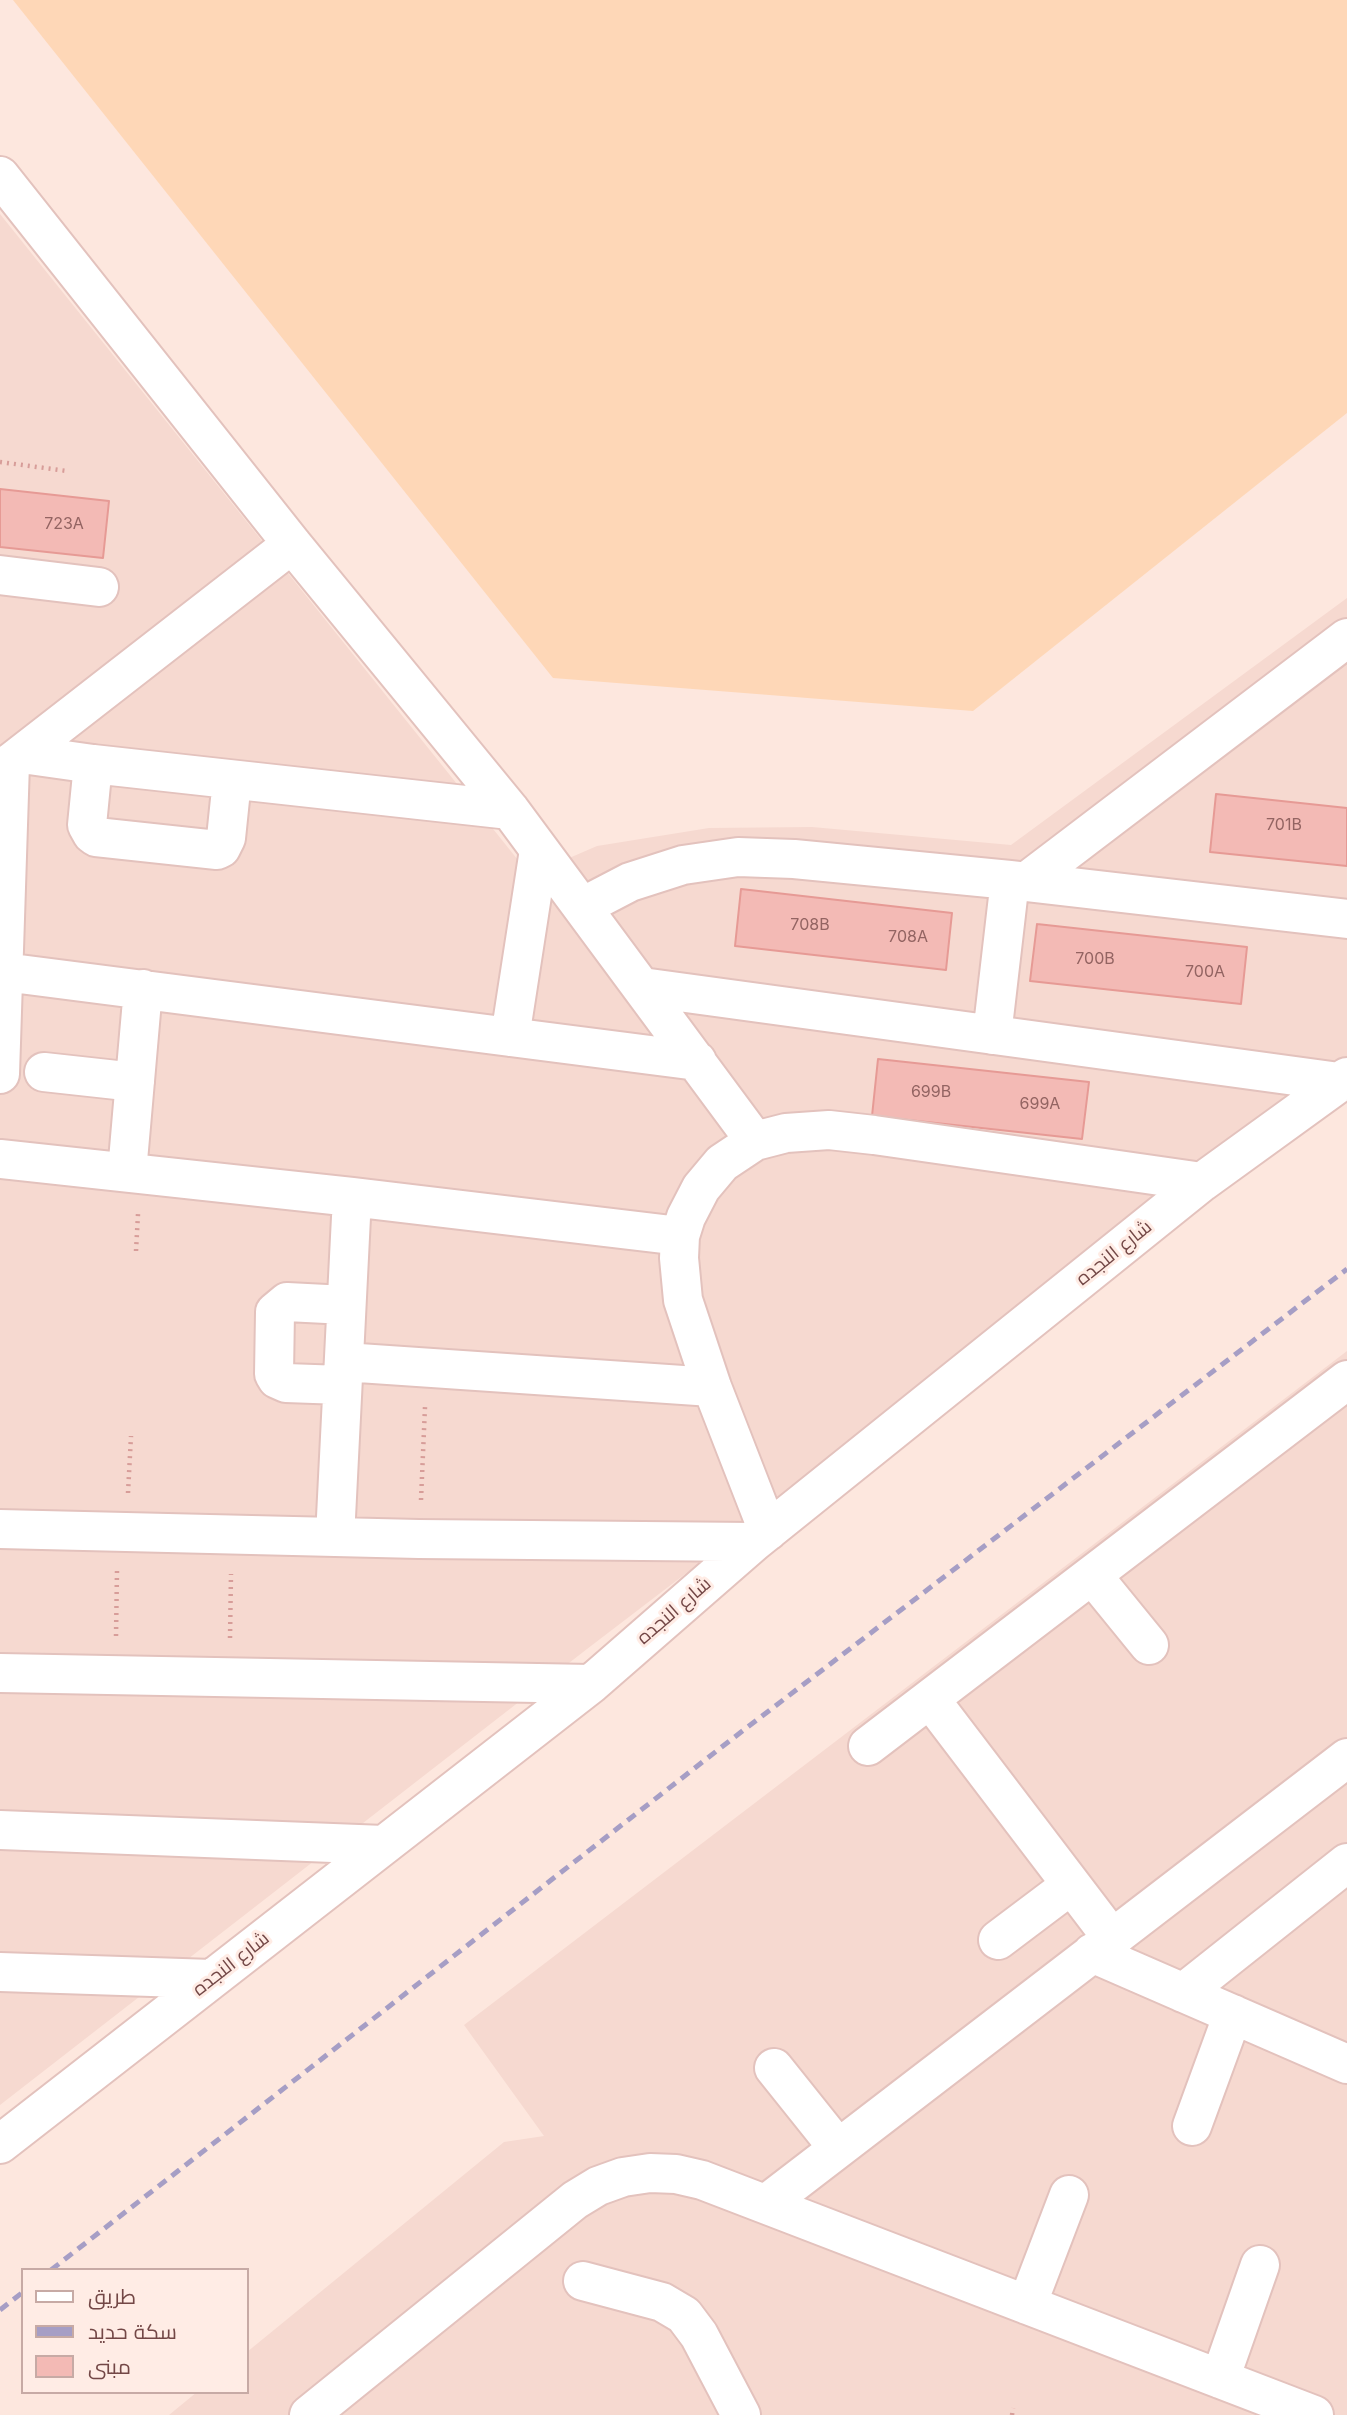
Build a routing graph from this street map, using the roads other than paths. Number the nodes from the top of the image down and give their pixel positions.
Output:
1 (0, 176) edge
2 (292, 544) junction
3 (0, 575) edge
4 (99, 587) dead end
5 (1347, 638) edge
6 (11, 763) edge
7 (93, 764) junction
8 (232, 780) junction
9 (510, 810) junction
10 (539, 850) junction
11 (1018, 881) junction
12 (582, 907) junction
13 (1347, 919) edge
14 (4, 972) junction
15 (642, 987) junction
16 (143, 989) junction
17 (992, 1035) junction
18 (510, 1037) junction
19 (697, 1061) junction
20 (44, 1072) dead end
21 (0, 1074) edge
22 (1343, 1080) edge
23 (135, 1082) junction
24 (755, 1141) junction
25 (0, 1159) edge
26 (127, 1172) junction
27 (1202, 1182) junction
28 (352, 1197) junction
29 (680, 1236) junction
30 (346, 1305) junction
31 (343, 1373) junction
32 (1347, 1380) edge
33 (712, 1387) junction
34 (0, 1529) edge
35 (761, 1536) junction
36 (335, 1537) junction
37 (1092, 1575) junction
38 (1149, 1645) dead end
39 (0, 1673) edge
40 (591, 1684) junction
41 (930, 1699) junction
42 (868, 1746) dead end
43 (1347, 1758) edge
44 (0, 1830) edge
45 (384, 1845) junction
46 (1347, 1863) edge
47 (1072, 1885) junction
48 (998, 1940) dead end
49 (1102, 1946) junction
50 (0, 1972) edge
51 (212, 1979) junction
52 (1183, 1993) junction
53 (1233, 2014) junction
54 (1347, 2064) edge
55 (774, 2068) dead end
56 (1192, 2126) dead end
57 (0, 2144) edge
58 (838, 2148) junction
59 (1069, 2195) dead end
60 (765, 2204) junction
61 (1260, 2265) dead end
62 (583, 2281) dead end
63 (1027, 2305) junction
64 (1220, 2379) junction
65 (309, 2415) edge
66 (741, 2415) edge
67 (1314, 2415) edge

1 - 2 street
2 - 6 street
2 - 9 street
3 - 4 street
5 - 11 street
6 - 7 street
6 - 14 street
7 - 8 street
7 - 8 street
8 - 9 street
9 - 10 street
10 - 12 street
10 - 18 street
11 - 12 street
11 - 13 street
11 - 17 street
12 - 15 street
14 - 16 street
14 - 21 street
15 - 17 street
15 - 19 street
16 - 18 street
16 - 23 street
17 - 22 street
18 - 19 street
19 - 24 street
20 - 23 street
22 - 27 street, شارع النجده
23 - 26 street
24 - 27 street
24 - 29 street
25 - 26 street
26 - 28 street
27 - 35 street, شارع النجده
28 - 29 street
28 - 30 street
29 - 33 street
30 - 31 street
30 - 31 street
31 - 33 street
31 - 36 street
32 - 37 street
33 - 35 street
34 - 36 street
35 - 36 street
35 - 40 street, شارع النجده
37 - 38 street
37 - 41 street
39 - 40 street
40 - 45 street, شارع النجده
41 - 42 street
41 - 47 street
43 - 49 street
44 - 45 street
45 - 51 street, شارع النجده
46 - 52 street
47 - 48 street
47 - 49 street
49 - 52 street
49 - 58 street
50 - 51 street
51 - 57 street, شارع النجده
52 - 53 street
53 - 54 street
53 - 56 street
55 - 58 street
58 - 60 street
59 - 63 street
60 - 63 street
60 - 65 street
61 - 64 street
62 - 66 street
63 - 64 street
64 - 67 street

